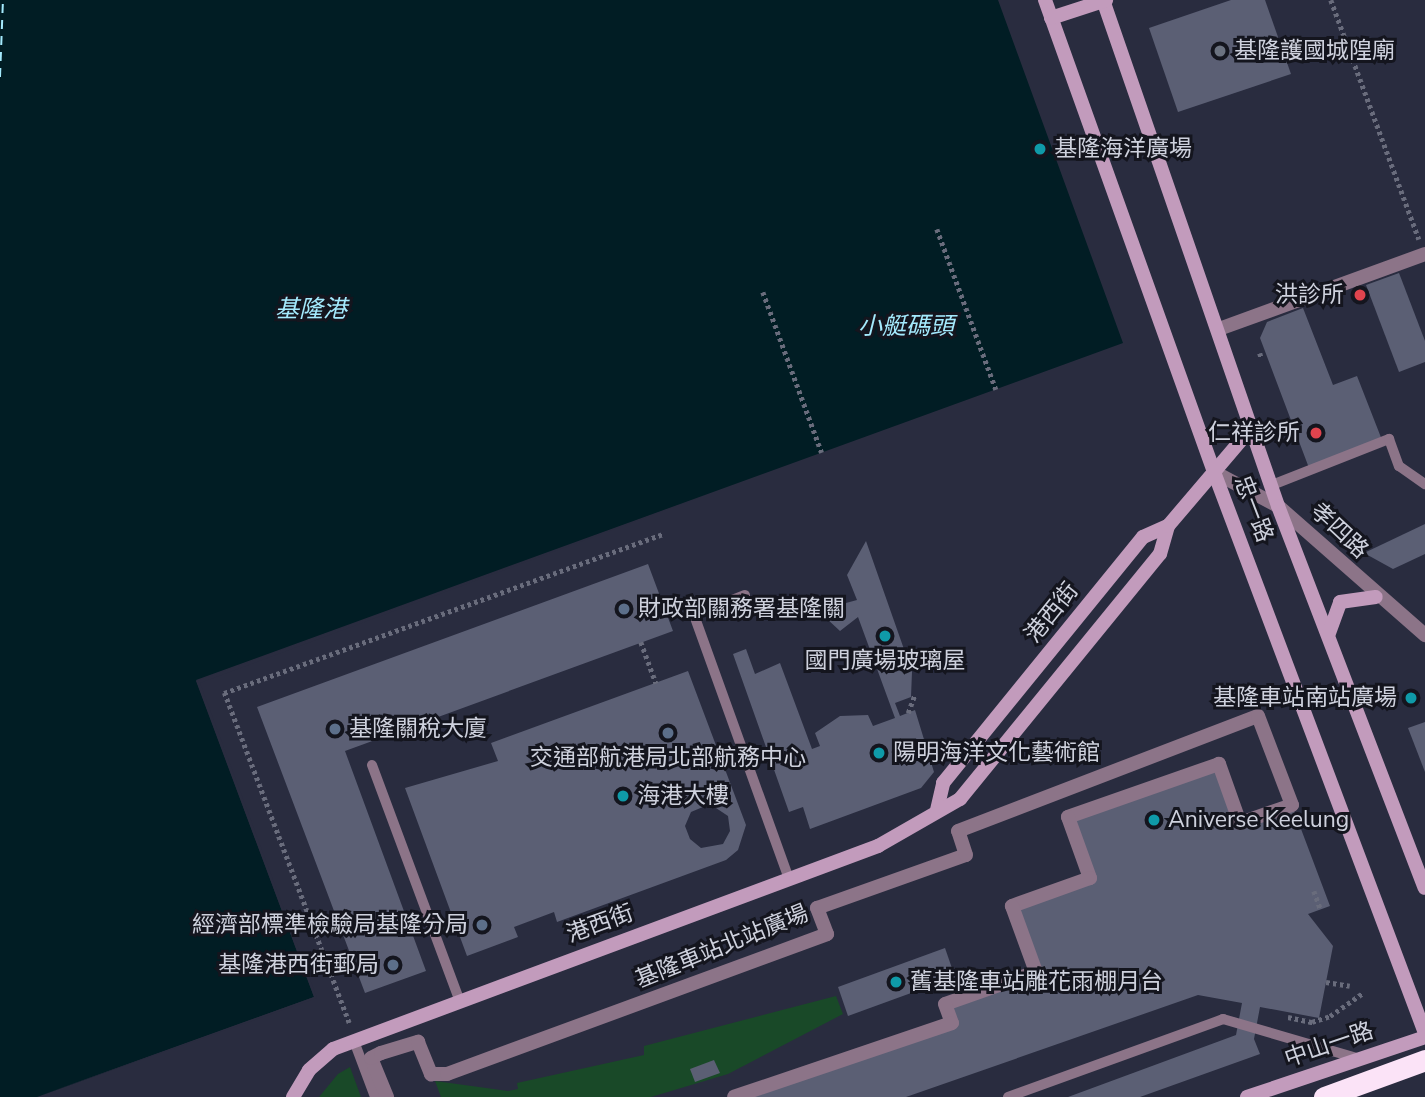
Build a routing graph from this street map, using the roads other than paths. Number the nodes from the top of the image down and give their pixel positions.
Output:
1 (1104, 0) edge
2 (1048, 1) edge
3 (1051, 18) junction
4 (1425, 254) edge
5 (1219, 329) junction
6 (1253, 426) junction
7 (1214, 472) junction
8 (1425, 484) edge
9 (1272, 485) junction
10 (1278, 506) junction
11 (1168, 526) junction
12 (745, 594) dead end
13 (1376, 597) junction
14 (1425, 635) edge
15 (1329, 638) junction
16 (372, 765) dead end
17 (937, 810) junction
18 (789, 879) junction
19 (1425, 888) edge
20 (460, 1001) junction
21 (1425, 1035) edge
22 (354, 1041) junction
23 (1360, 1059) junction
24 (1425, 1060) edge
25 (293, 1097) edge
26 (375, 1097) edge
27 (387, 1097) edge
28 (734, 1097) edge
29 (1008, 1097) edge
30 (1247, 1097) edge
31 (1324, 1097) edge

1 - 3 street
1 - 5 street, 忠一路
2 - 3 street, 忠一路
3 - 7 street, 忠一路
4 - 5 street
5 - 6 street, 忠一路
6 - 7 street, 港西街
6 - 9 street, 忠一路
7 - 10 street, 孝四路
7 - 11 street, 港西街
7 - 21 street, 忠一路
8 - 9 lane
9 - 10 street, 忠一路
10 - 13 street, 孝四路
10 - 15 street, 忠一路
11 - 17 street, 港西街
11 - 17 street, 港西街
12 - 18 lane
13 - 14 street, 孝四路
13 - 15 street
15 - 19 street, 忠一路
16 - 20 lane
17 - 18 street, 港西街
18 - 20 street, 港西街
20 - 22 street, 港西街
21 - 23 street, 中山一路
22 - 25 street, 港西街
22 - 26 lane
23 - 29 lane
23 - 30 street, 中山一路
24 - 31 highway
27 - 28 street, 基隆車站北站廣場

